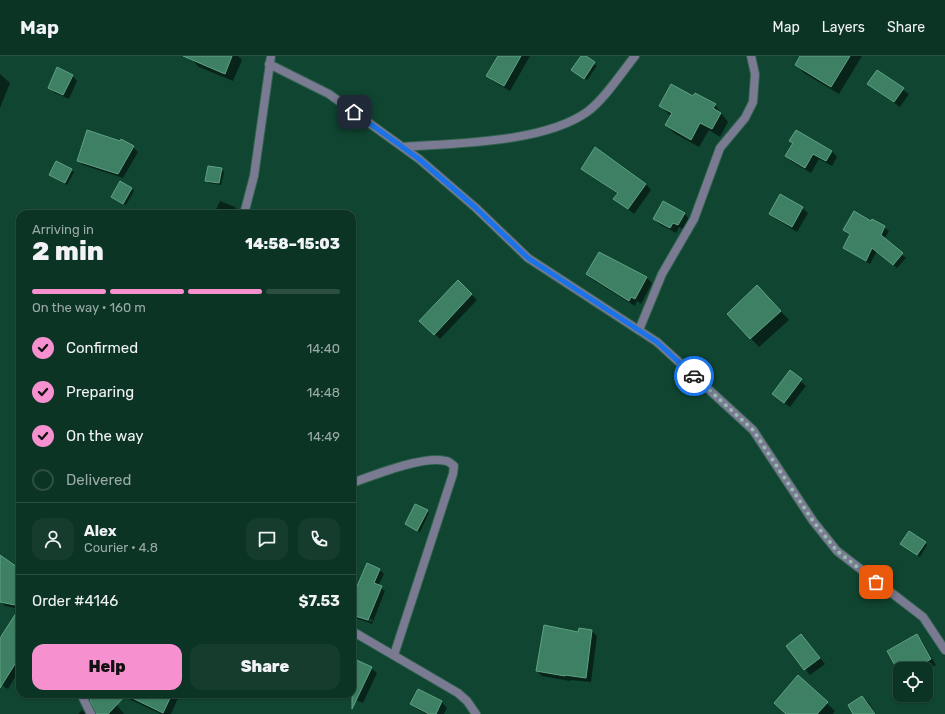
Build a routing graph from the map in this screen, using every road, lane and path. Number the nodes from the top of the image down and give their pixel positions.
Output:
1 (635, 56) edge
2 (751, 56) edge
3 (270, 60) edge
4 (403, 147) junction
5 (245, 210) edge
6 (639, 330) junction
7 (356, 481) edge
8 (356, 633) edge
9 (945, 650) edge
10 (394, 655) junction
11 (83, 698) edge
12 (91, 714) edge
13 (476, 714) edge

1 - 4 street
2 - 6 street
3 - 4 street
3 - 5 street
4 - 6 street
6 - 9 street
7 - 10 street
8 - 10 street
10 - 13 street
11 - 12 street

